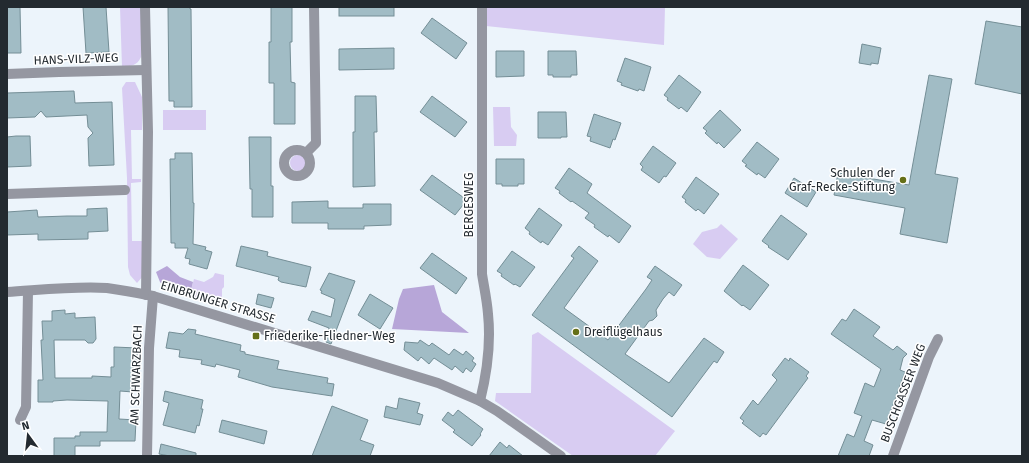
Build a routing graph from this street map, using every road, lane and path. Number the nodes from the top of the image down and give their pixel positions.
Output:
1 (145, 7) edge
2 (314, 7) edge
3 (482, 7) edge
4 (146, 70) junction
5 (7, 74) edge
6 (306, 153) dead end
7 (125, 190) dead end
8 (7, 194) edge
9 (28, 291) junction
10 (7, 292) edge
11 (149, 295) junction
12 (938, 338) dead end
13 (480, 401) junction
14 (20, 420) dead end
15 (556, 455) edge
16 (147, 456) edge
17 (893, 456) edge

1 - 4 street
2 - 6 street
3 - 13 street, BERGESWEG
4 - 5 street, HANS-VILZ-WEG
4 - 11 street
7 - 8 street
9 - 10 street, EINBRUNGER STRASSE
9 - 11 street, EINBRUNGER STRASSE
9 - 14 street
11 - 13 street, EINBRUNGER STRASSE
11 - 16 street, AM SCHWARZBACH
12 - 17 street, BUSCHGASSER WEG
13 - 15 street, EINBRUNGER STRASSE

